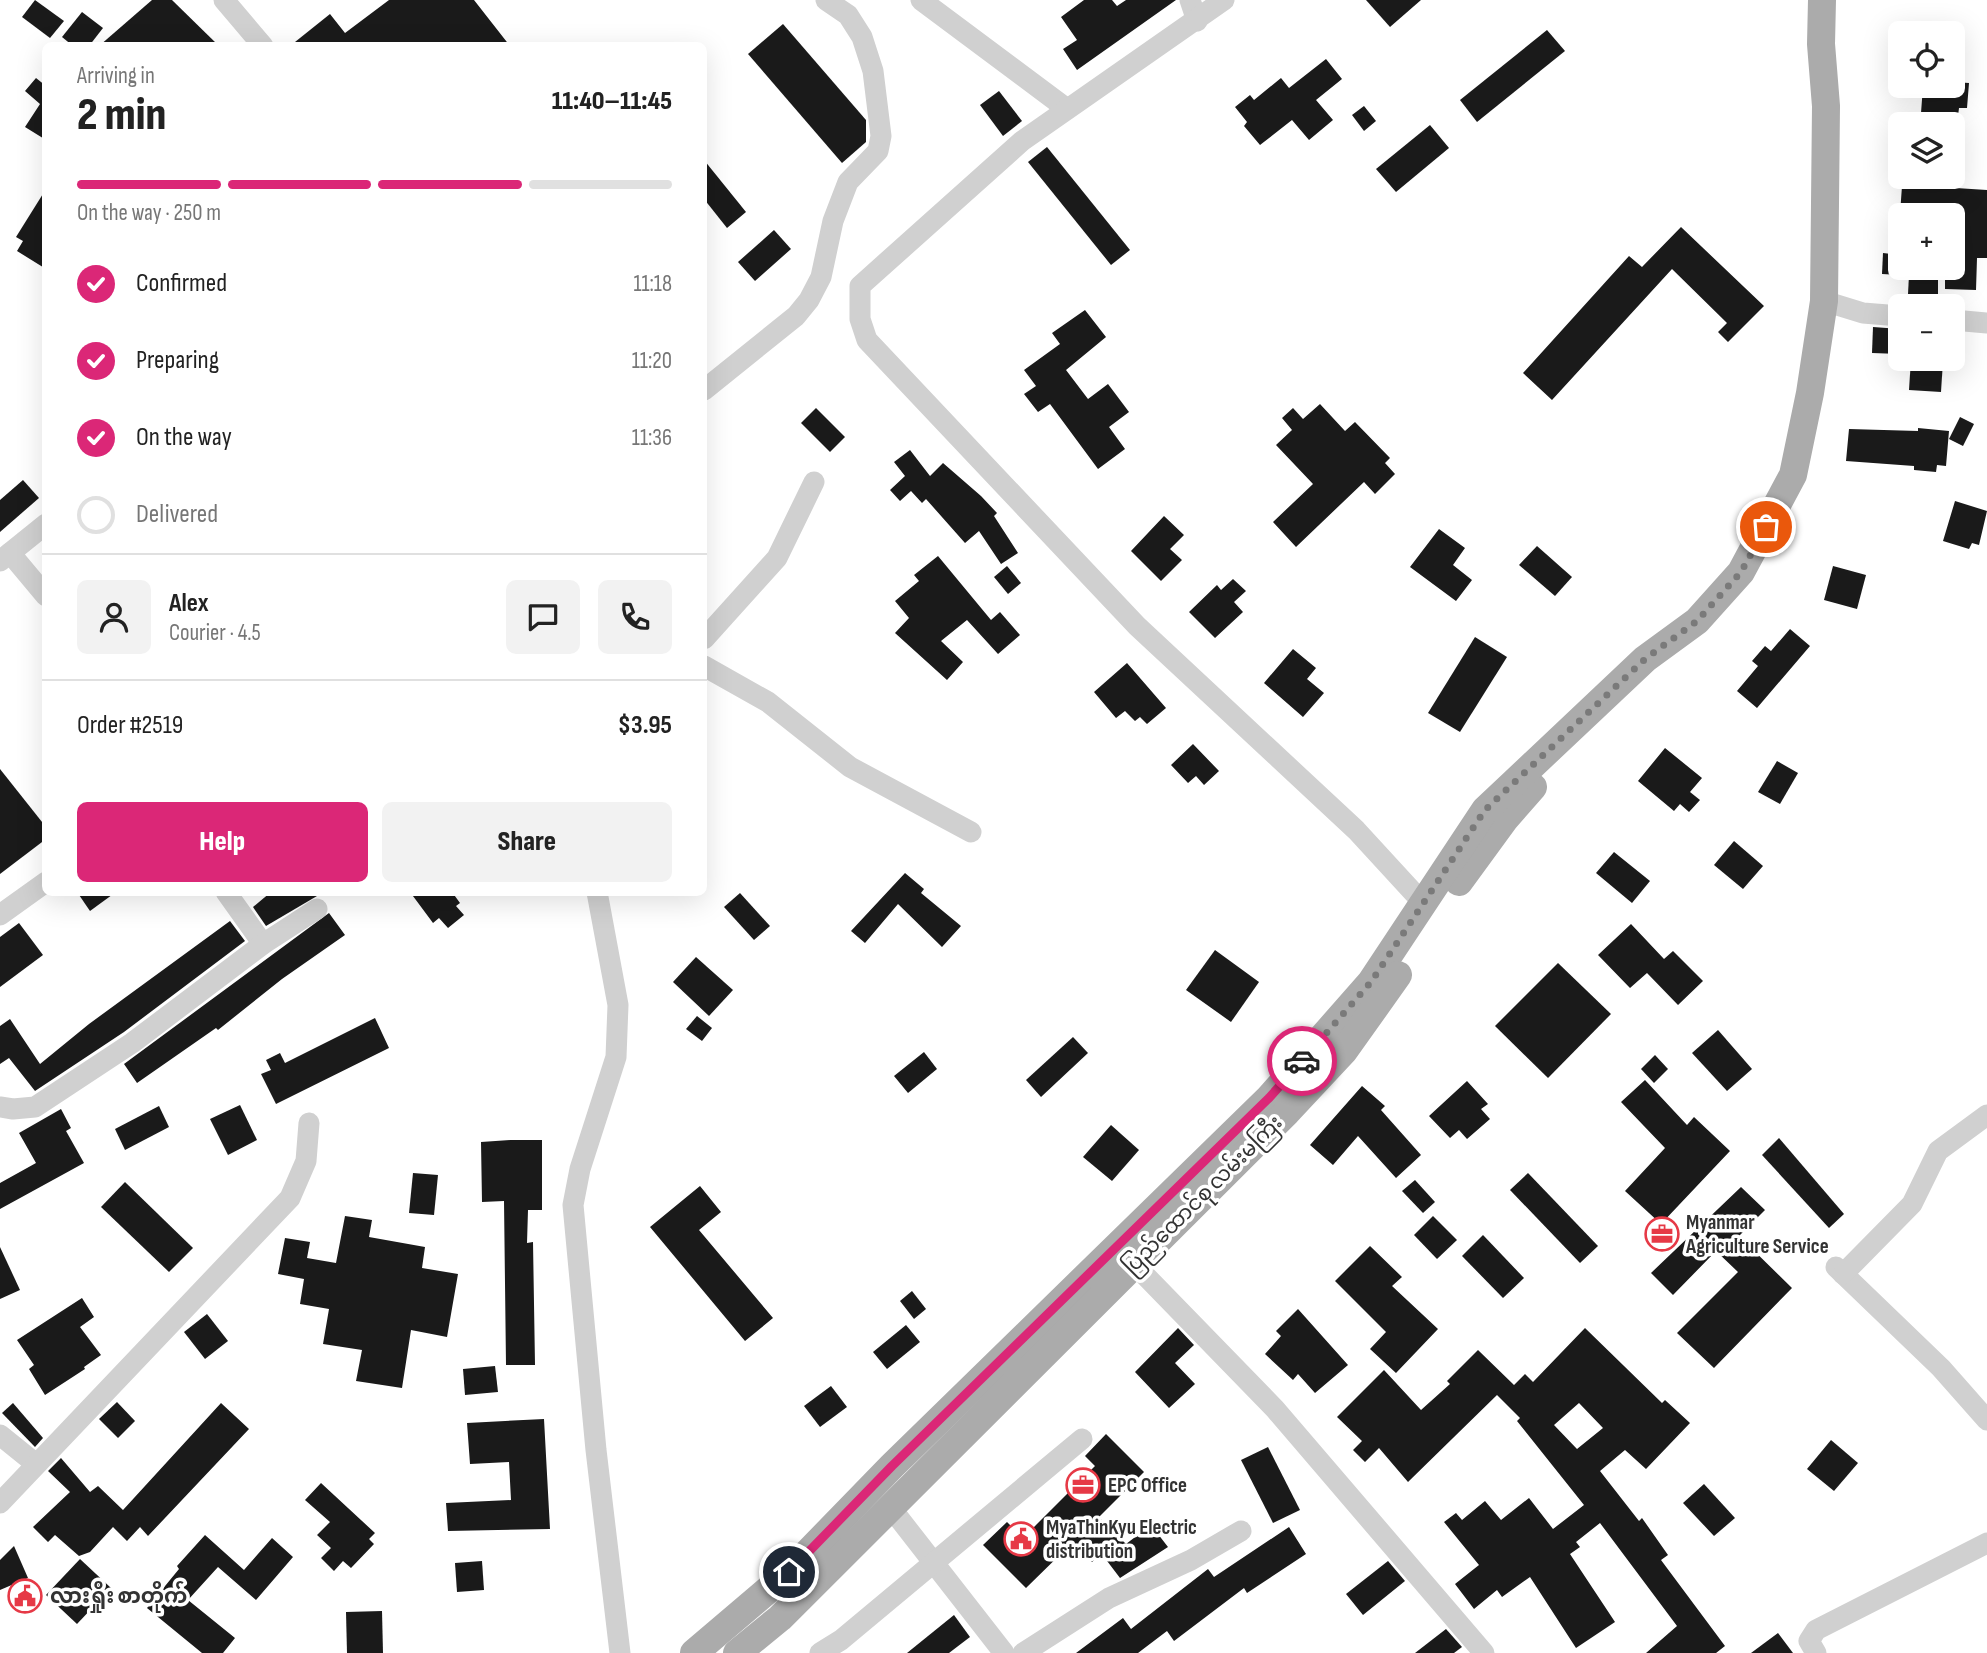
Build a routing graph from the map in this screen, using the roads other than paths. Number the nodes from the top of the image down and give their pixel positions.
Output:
1 (224, 0) edge
2 (826, 0) edge
3 (921, 0) edge
4 (1189, 0) edge
5 (1224, 0) edge
6 (1822, 0) edge
7 (1197, 21) junction
8 (260, 42) edge
9 (1067, 109) junction
10 (1824, 301) junction
11 (1888, 315) edge
12 (1965, 321) edge
13 (1987, 323) edge
14 (707, 388) edge
15 (814, 482) dead end
16 (42, 527) edge
17 (5, 557) edge
18 (42, 592) edge
19 (707, 636) edge
20 (1645, 659) junction
21 (707, 668) edge
22 (971, 832) dead end
23 (42, 886) edge
24 (229, 896) edge
25 (598, 896) edge
26 (1424, 904) junction
27 (317, 909) dead end
28 (0, 915) edge
29 (263, 944) junction
30 (0, 1107) edge
31 (1987, 1115) edge
32 (309, 1123) dead end
33 (1134, 1264) junction
34 (1987, 1420) edge
35 (0, 1435) edge
36 (1083, 1439) dead end
37 (37, 1464) junction
38 (0, 1503) edge
39 (891, 1507) junction
40 (1241, 1531) dead end
41 (1987, 1543) edge
42 (934, 1563) junction
43 (1477, 1651) edge
44 (620, 1653) edge
45 (694, 1653) edge
46 (737, 1653) edge
47 (820, 1653) edge
48 (1004, 1653) edge
49 (1023, 1653) edge
50 (1816, 1653) edge

1 - 8 street
2 - 14 street
3 - 9 street
4 - 7 street
5 - 7 street
6 - 10 main road
7 - 9 street
9 - 26 street
10 - 11 street
10 - 20 main road
12 - 13 street
15 - 19 street
16 - 17 street
17 - 18 street
20 - 26 main road
20 - 33 main road, ပြည်ထောင်စု လမ်းမကြီး
21 - 22 street
23 - 28 street
24 - 29 street
25 - 44 street
26 - 45 main road
27 - 29 street
29 - 30 street
31 - 34 street
32 - 37 street
33 - 39 main road, ပြည်ထောင်စု လမ်းမကြီး
33 - 43 street
35 - 37 street
36 - 42 street
37 - 38 street
39 - 42 street
39 - 46 main road, ပြည်ထောင်စု လမ်းမကြီး
40 - 49 street
41 - 50 street
42 - 47 street
42 - 48 street

